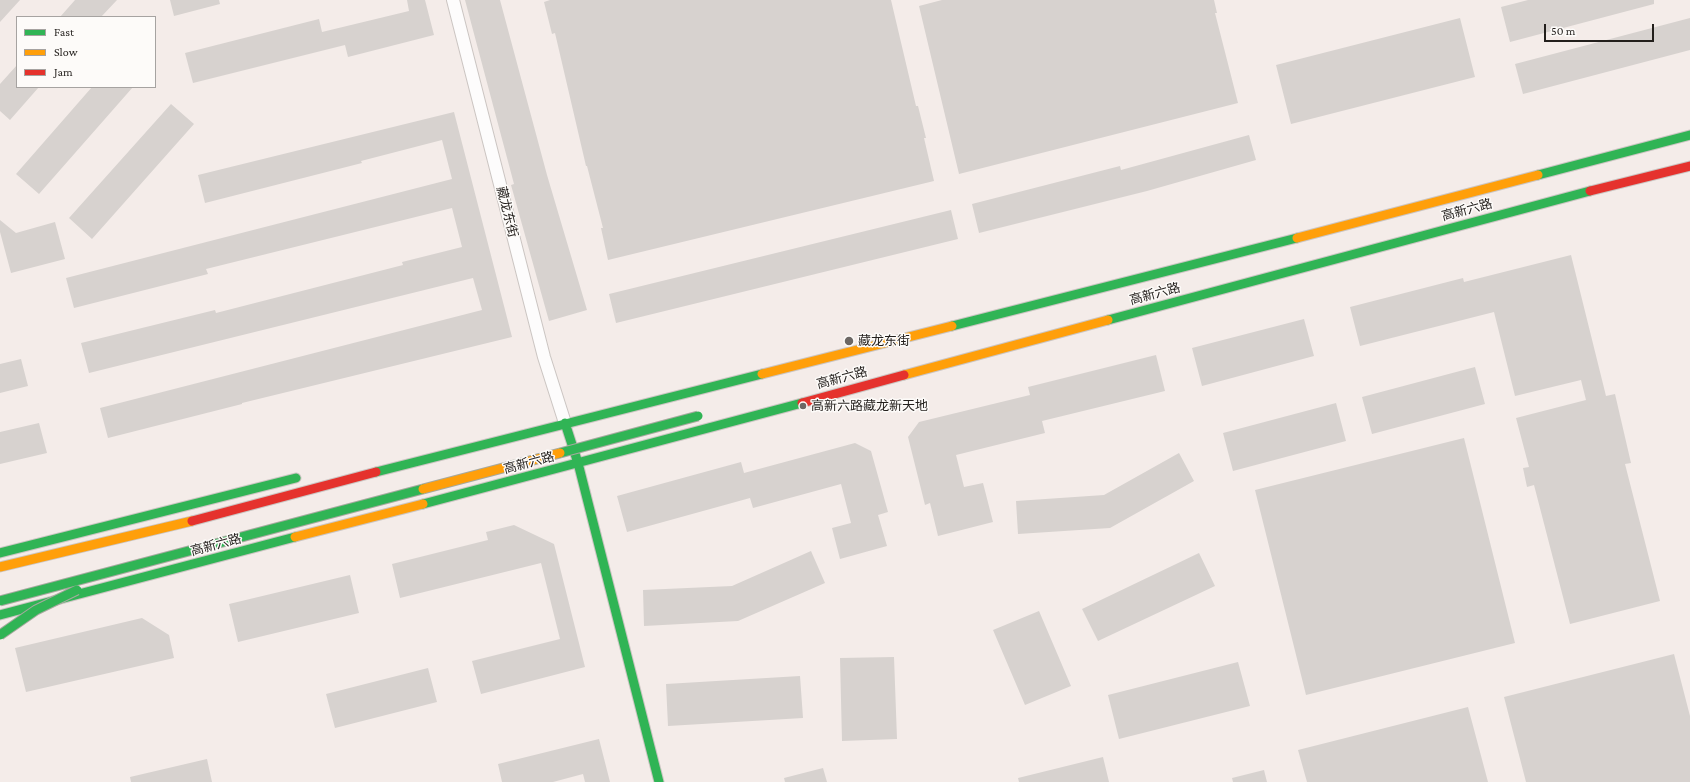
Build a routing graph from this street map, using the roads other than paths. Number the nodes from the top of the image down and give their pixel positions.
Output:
1 (453, 0) edge
2 (1690, 135) edge
3 (1690, 166) edge
4 (698, 416) dead end
5 (565, 423) junction
6 (578, 463) junction
7 (296, 478) dead end
8 (0, 553) edge
9 (152, 560) junction
10 (0, 567) edge
11 (0, 601) edge
12 (0, 615) edge
13 (0, 635) edge
14 (659, 782) edge

1 - 5 street, 藏龙东街
2 - 5 main road, 高新六路
3 - 6 main road, 高新六路
4 - 9 main road, bridge
5 - 6 main road
5 - 10 main road, 高新六路
6 - 12 main road, 高新六路
6 - 14 main road
7 - 8 main road
9 - 11 main road, bridge
9 - 13 main road, bridge

